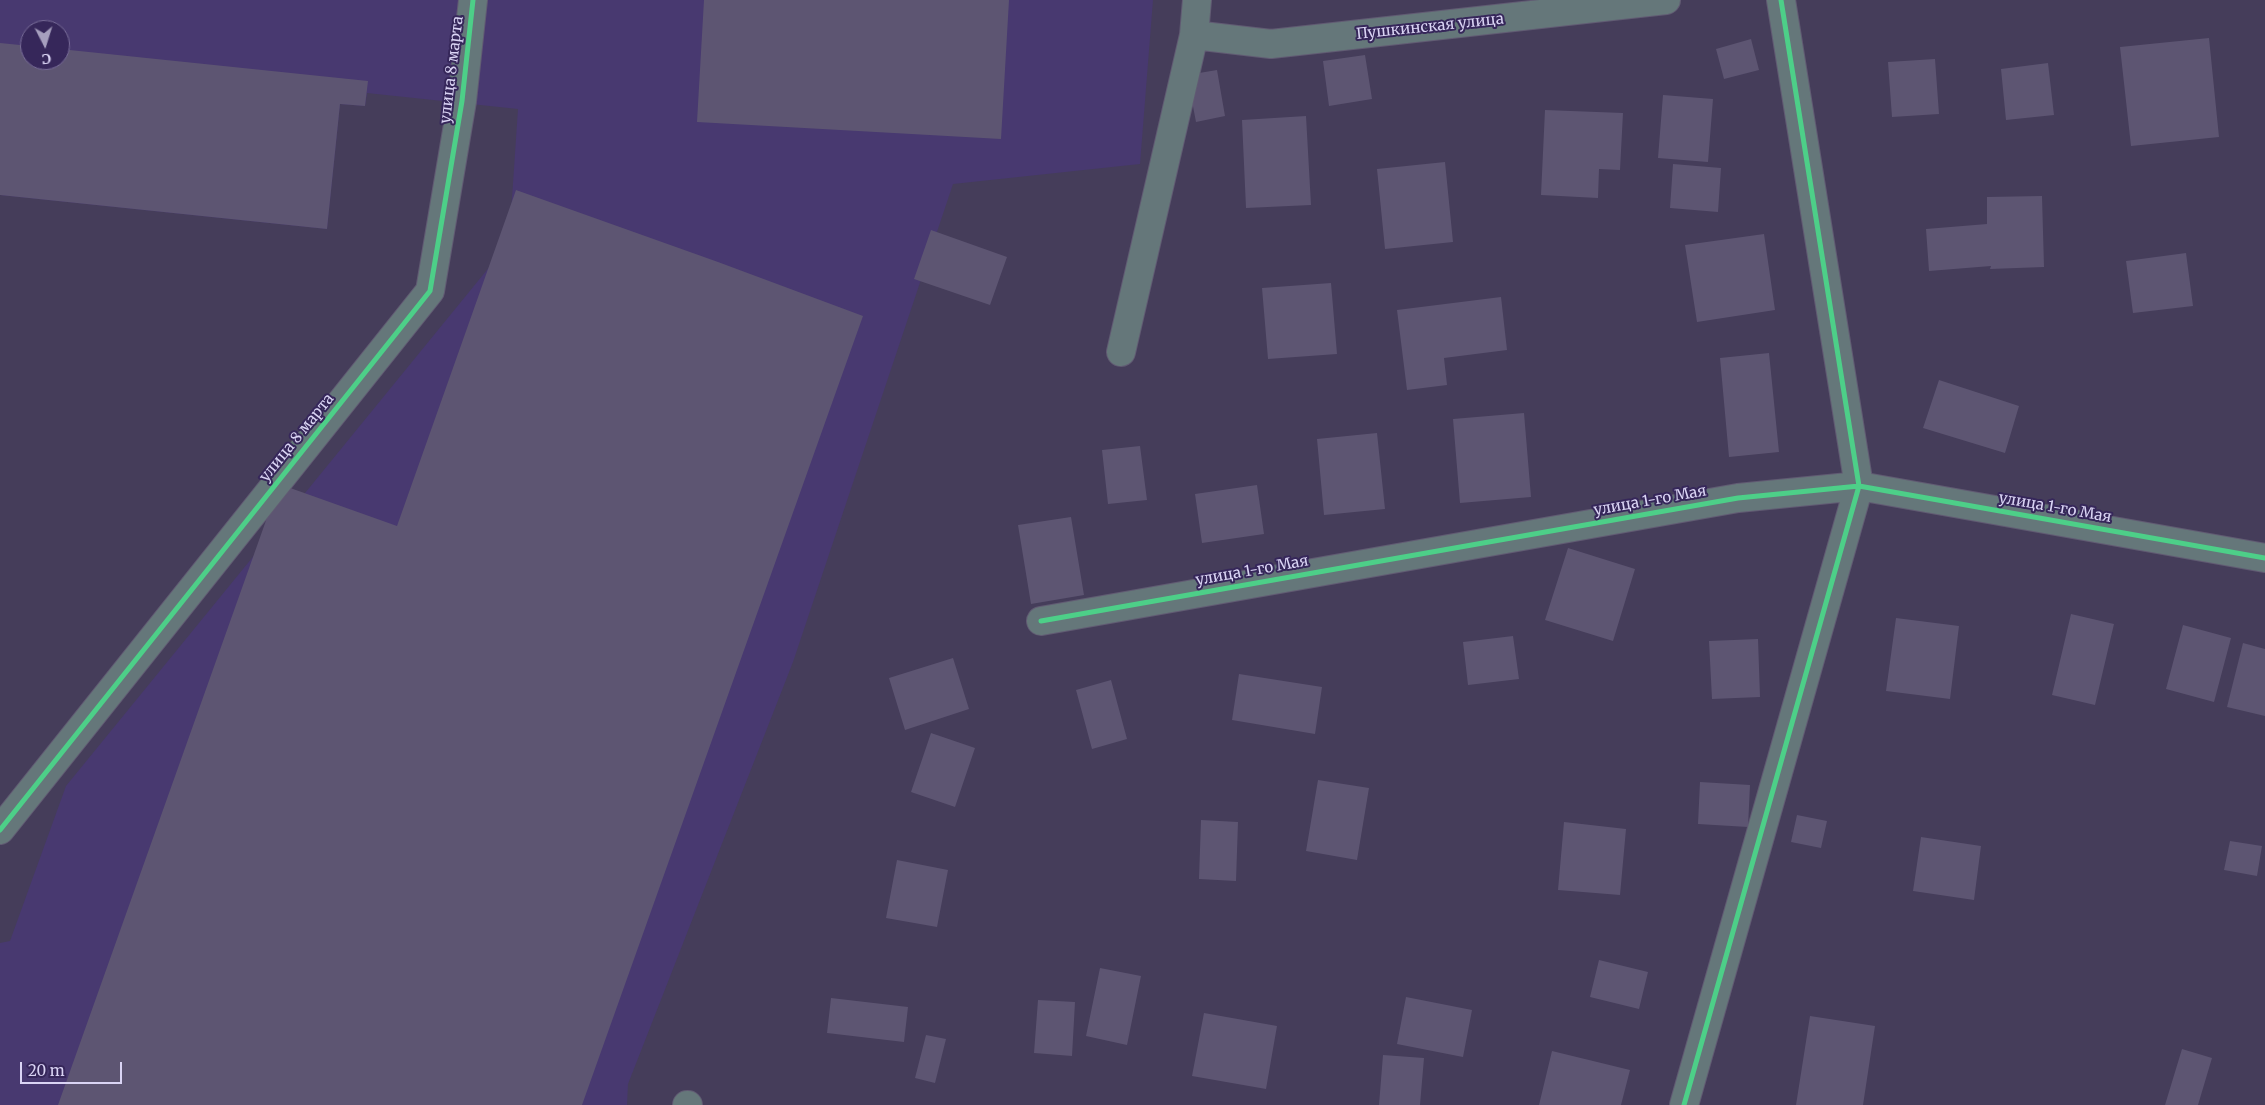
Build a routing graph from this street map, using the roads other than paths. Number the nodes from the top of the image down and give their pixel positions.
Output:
1 (473, 0) edge
2 (1197, 0) edge
3 (1666, 0) edge
4 (1780, 0) edge
5 (1194, 34) junction
6 (1121, 352) dead end
7 (1859, 486) junction
8 (2265, 558) edge
9 (1042, 621) dead end
10 (0, 830) edge
11 (1684, 1105) edge

1 - 10 street, улица 8 марта
2 - 5 street
3 - 5 street, Пушкинская улица
4 - 7 street
5 - 6 street
7 - 8 street, улица 1-го Мая
7 - 9 street, улица 1-го Мая
7 - 11 street

